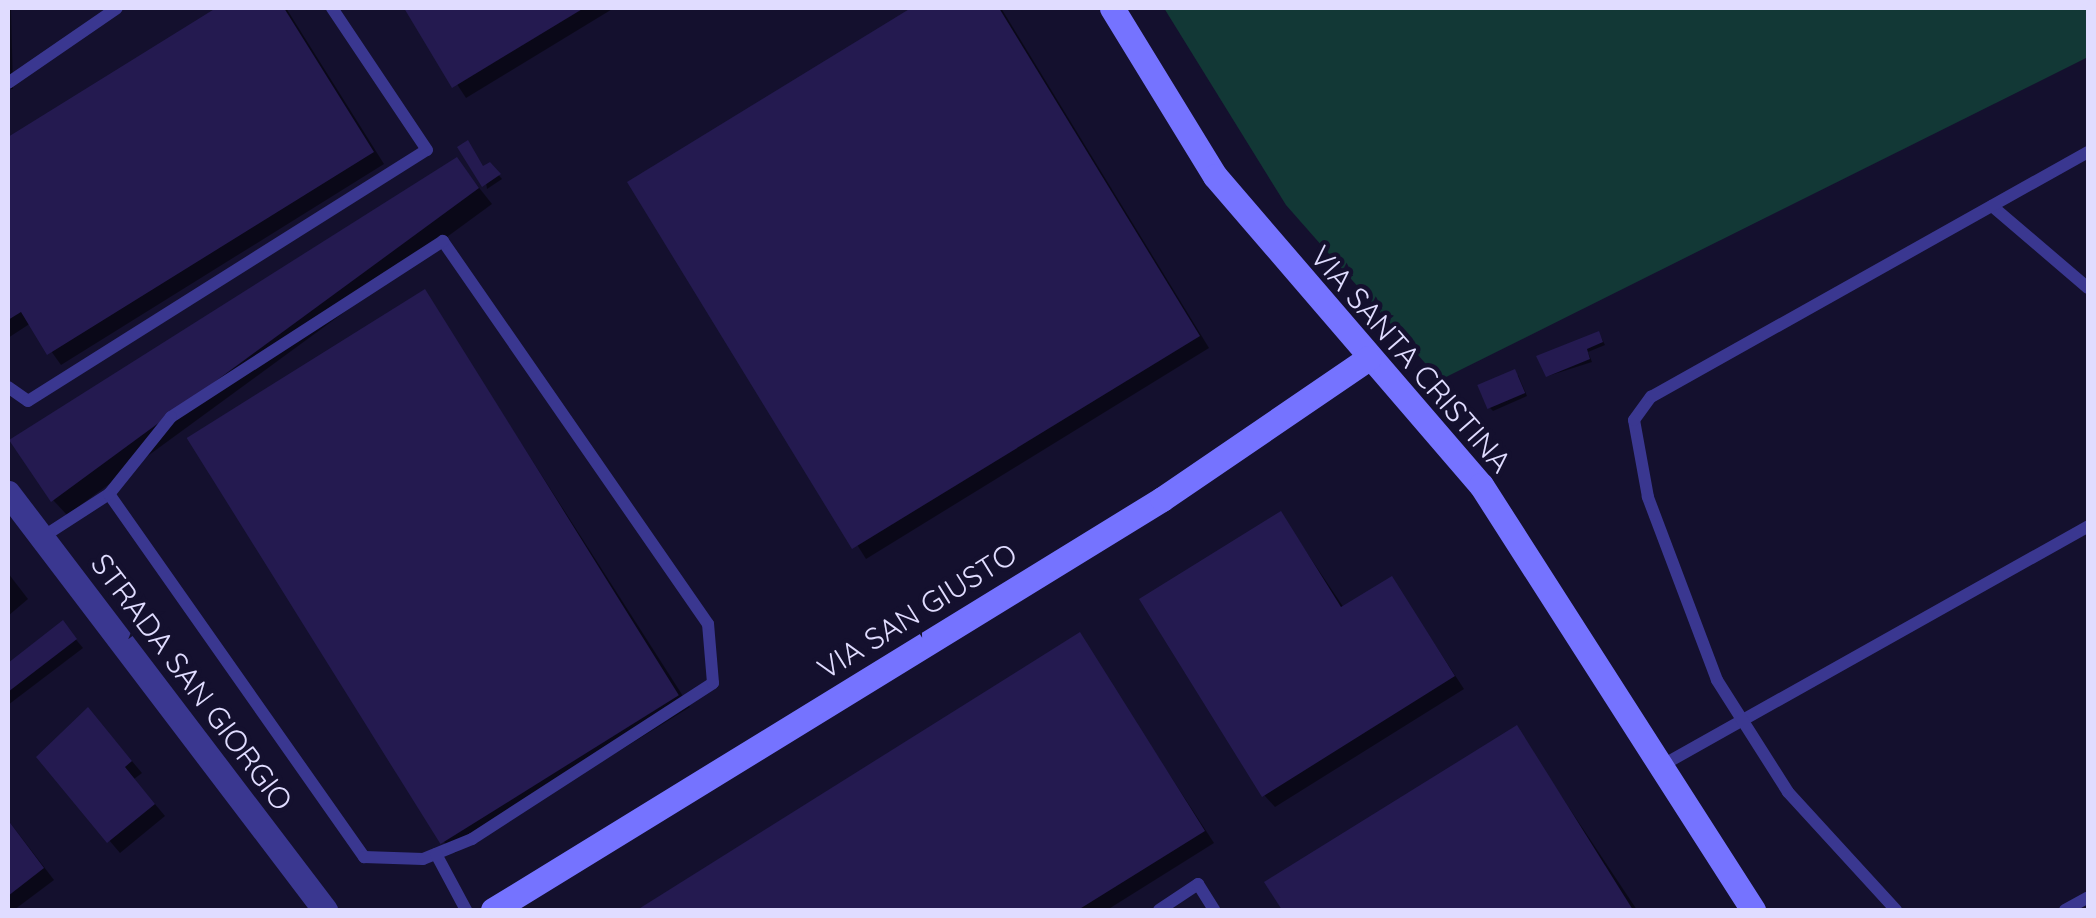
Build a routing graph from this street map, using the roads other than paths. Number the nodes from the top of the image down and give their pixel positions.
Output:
1 (117, 8) edge
2 (332, 8) edge
3 (1112, 8) edge
4 (8, 83) edge
5 (2088, 152) edge
6 (1992, 206) junction
7 (2088, 288) edge
8 (1369, 358) junction
9 (8, 387) edge
10 (8, 493) edge
11 (109, 494) junction
12 (2088, 526) edge
13 (41, 538) junction
14 (1740, 721) junction
15 (1661, 766) junction
16 (436, 854) junction
17 (2088, 897) edge
18 (325, 910) edge
19 (466, 910) edge
20 (493, 910) edge
21 (1159, 910) edge
22 (1214, 910) edge
23 (1752, 910) edge
24 (1896, 910) edge
25 (2065, 910) edge

1 - 4 lane
2 - 9 lane
3 - 8 street, VIA SANTA CRISTINA
5 - 6 lane
6 - 7 lane
6 - 14 lane
8 - 15 street, VIA SANTA CRISTINA
8 - 20 street, VIA SAN GIUSTO
10 - 13 street, STRADA SAN GIORGIO
11 - 13 lane
11 - 16 lane
11 - 16 lane
12 - 14 lane
13 - 18 street, STRADA SAN GIORGIO
14 - 15 lane
14 - 24 lane
15 - 23 street, VIA SANTA CRISTINA
16 - 19 lane
17 - 25 lane
21 - 22 lane

